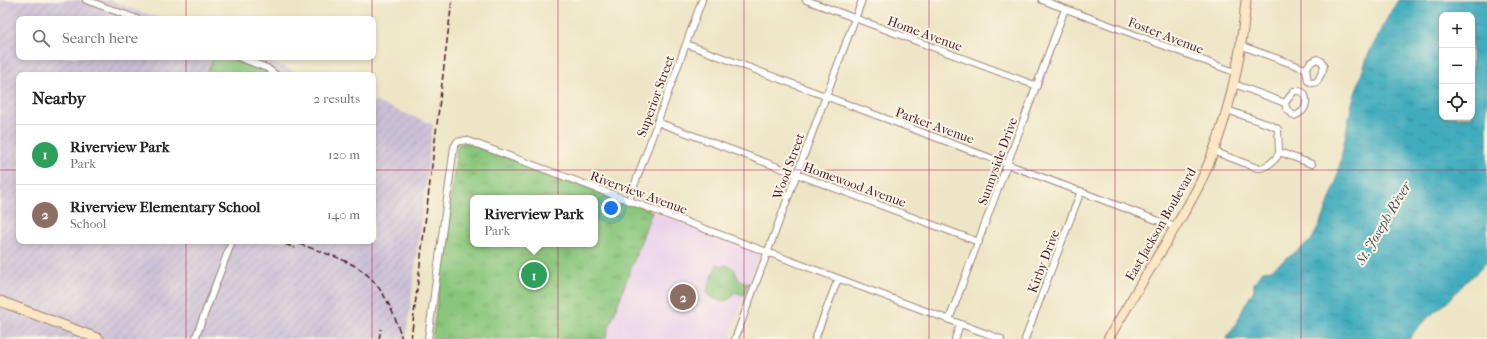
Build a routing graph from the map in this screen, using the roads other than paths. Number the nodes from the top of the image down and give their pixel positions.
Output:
1 (86, 0) edge
2 (702, 0) edge
3 (806, 0) edge
4 (862, 0) edge
5 (1042, 0) edge
6 (1246, 0) edge
7 (1065, 9) junction
8 (129, 16) edge
9 (855, 18) junction
10 (686, 44) junction
11 (1242, 46) junction
12 (246, 60) edge
13 (1306, 69) dead end
14 (273, 72) edge
15 (1237, 73) junction
16 (1234, 84) junction
17 (1037, 86) junction
18 (825, 96) junction
19 (1285, 103) dead end
20 (1228, 110) junction
21 (657, 122) junction
22 (1213, 152) junction
23 (1279, 152) junction
24 (1008, 164) junction
25 (1312, 164) dead end
26 (796, 174) junction
27 (1081, 191) junction
28 (629, 200) junction
29 (1175, 226) junction
30 (979, 242) junction
31 (231, 244) edge
32 (768, 251) junction
33 (838, 279) junction
34 (0, 301) edge
35 (949, 320) junction
36 (960, 324) junction
37 (99, 339) edge
38 (195, 339) edge
39 (428, 339) edge
40 (734, 339) edge
41 (815, 339) edge
42 (955, 339) edge
43 (1001, 339) edge
44 (1025, 339) edge
45 (1108, 339) edge

1 - 8 street
2 - 10 street, Superior Street
3 - 9 street, Home Avenue
4 - 9 street, Wood Street
5 - 7 street, Foster Avenue
6 - 11 main road, East Jackson Boulevard
7 - 15 street, Foster Avenue
7 - 17 street, Sunnyside Drive
9 - 17 street, Home Avenue
9 - 18 street, Wood Street
10 - 18 street, Parker Avenue
10 - 21 street, Superior Street
11 - 13 street
11 - 15 main road, East Jackson Boulevard
12 - 14 street
15 - 16 main road, East Jackson Boulevard
16 - 19 street
16 - 20 main road, East Jackson Boulevard
17 - 24 street, Sunnyside Drive
18 - 24 street, Parker Avenue
18 - 26 street, Wood Street
20 - 22 main road, East Jackson Boulevard
20 - 23 street
21 - 26 street, Homewood Avenue
21 - 28 street, Superior Street
22 - 23 street
22 - 29 main road, East Jackson Boulevard
23 - 25 street
24 - 27 street, Parker Avenue
24 - 30 street, Sunnyside Drive
26 - 30 street, Homewood Avenue
26 - 32 street, Wood Street
27 - 29 street, Parker Avenue
27 - 44 street, Kirby Drive
28 - 32 street, Riverview Avenue
28 - 39 street, Riverview Avenue
29 - 45 main road, East Jackson Boulevard
30 - 35 street, Sunnyside Drive
31 - 38 street
32 - 33 street, Riverview Avenue
32 - 40 street, Wood Street
33 - 35 street, Riverview Avenue
33 - 41 street
34 - 37 main road
35 - 36 street, Riverview Avenue
36 - 42 street
36 - 43 street, Riverview Avenue

